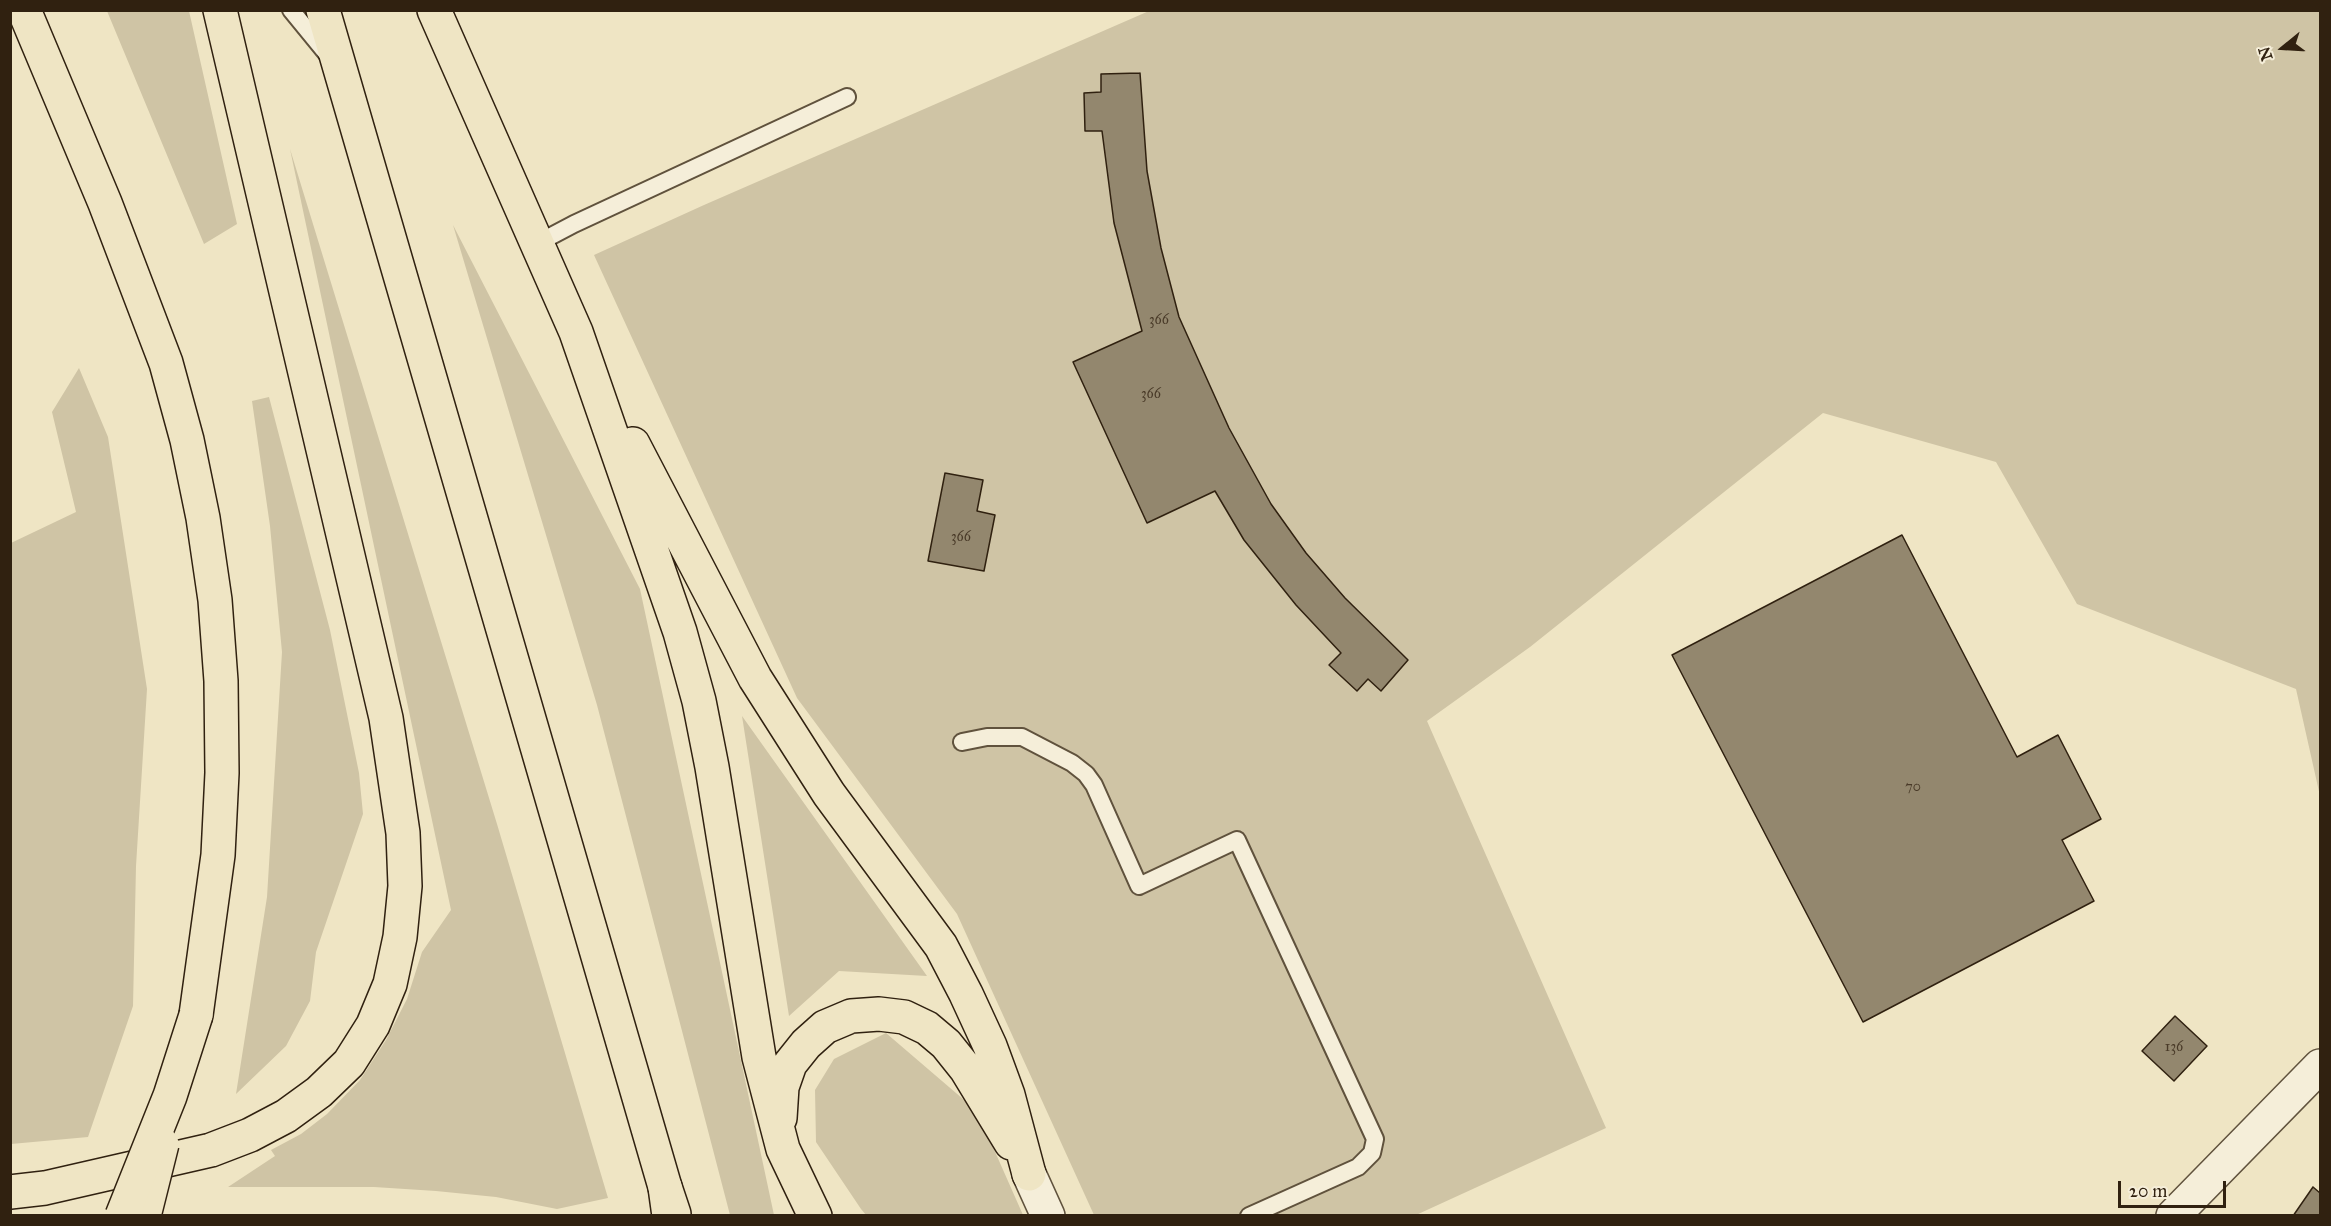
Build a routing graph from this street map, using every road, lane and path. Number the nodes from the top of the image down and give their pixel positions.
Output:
1 (24, 10) edge
2 (220, 10) edge
3 (291, 10) edge
4 (323, 10) edge
5 (434, 10) edge
6 (343, 73) junction
7 (847, 97) dead end
8 (536, 244) junction
9 (576, 332) junction
10 (962, 742) dead end
11 (196, 1015) junction
12 (2320, 1066) edge
13 (783, 1149) junction
14 (1029, 1174) junction
15 (10, 1192) edge
16 (670, 1206) edge
17 (122, 1215) edge
18 (144, 1215) edge
19 (815, 1215) edge
20 (1048, 1215) edge
21 (1249, 1215) edge
22 (2173, 1215) edge

1 - 11 highway
2 - 15 highway
3 - 6 lane
4 - 6 highway
5 - 8 highway
6 - 16 highway
7 - 8 lane
8 - 9 highway
9 - 13 highway
9 - 14 highway
10 - 21 lane
11 - 17 highway, bridge
11 - 18 highway, bridge
12 - 22 street
13 - 14 highway
13 - 19 highway
14 - 20 street

